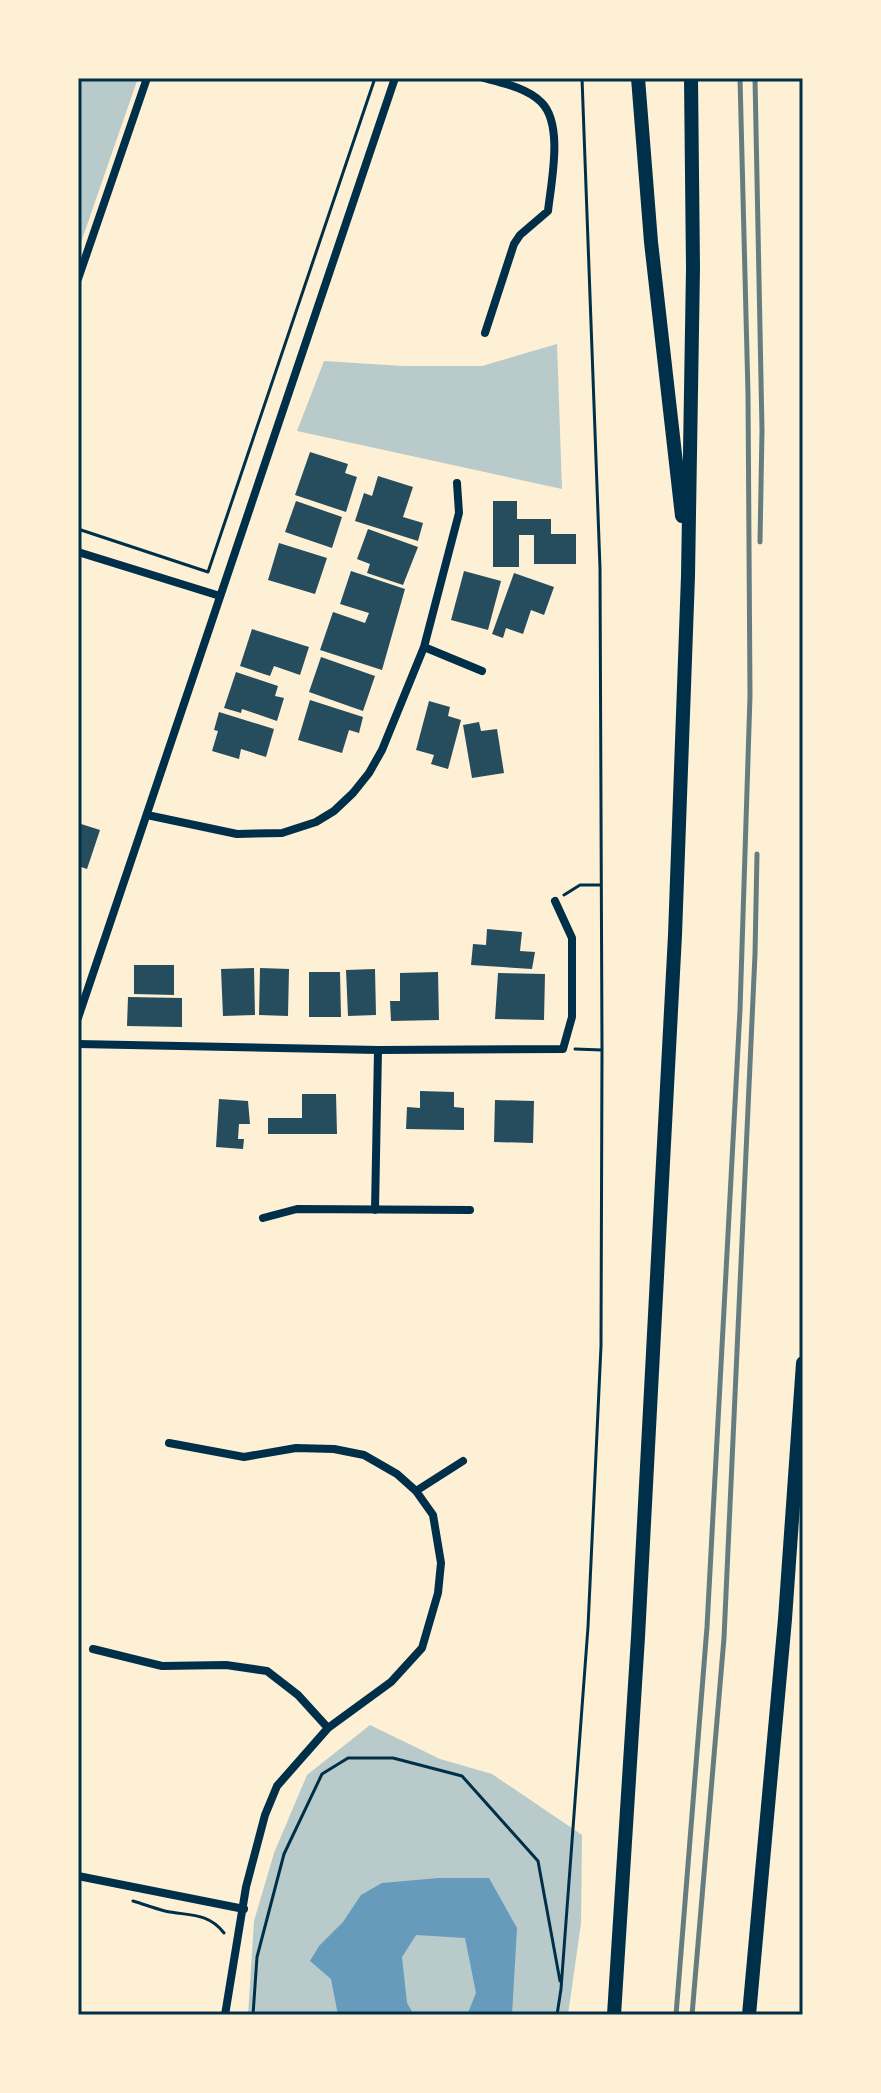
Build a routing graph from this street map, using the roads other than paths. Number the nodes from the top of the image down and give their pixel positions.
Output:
1 (147, 78) edge
2 (395, 78) edge
3 (484, 78) edge
4 (638, 78) edge
5 (691, 78) edge
6 (78, 279) edge
7 (485, 333) dead end
8 (457, 483) dead end
9 (78, 552) edge
10 (688, 576) junction
11 (220, 596) junction
12 (424, 647) junction
13 (482, 671) dead end
14 (147, 815) junction
15 (556, 903) road end
16 (78, 1018) edge
17 (78, 1044) edge
18 (378, 1050) junction
19 (375, 1210) junction
20 (470, 1210) dead end
21 (263, 1218) dead end
22 (803, 1363) edge
23 (169, 1443) dead end
24 (463, 1461) dead end
25 (416, 1491) junction
26 (93, 1649) dead end
27 (328, 1728) junction
28 (78, 1876) edge
29 (244, 1909) junction
30 (225, 2015) edge
31 (614, 2015) edge
32 (749, 2015) edge

1 - 6 street
2 - 11 street
3 - 7 street
4 - 10 highway
5 - 10 highway
8 - 12 street
9 - 11 street
10 - 31 highway
11 - 14 street
12 - 13 street
12 - 14 street
14 - 16 street
15 - 18 street
17 - 18 street
18 - 19 street
19 - 20 street
19 - 21 street
22 - 32 highway
23 - 25 street
24 - 25 street
25 - 27 street
26 - 27 street
27 - 29 street
28 - 29 street
29 - 30 street

